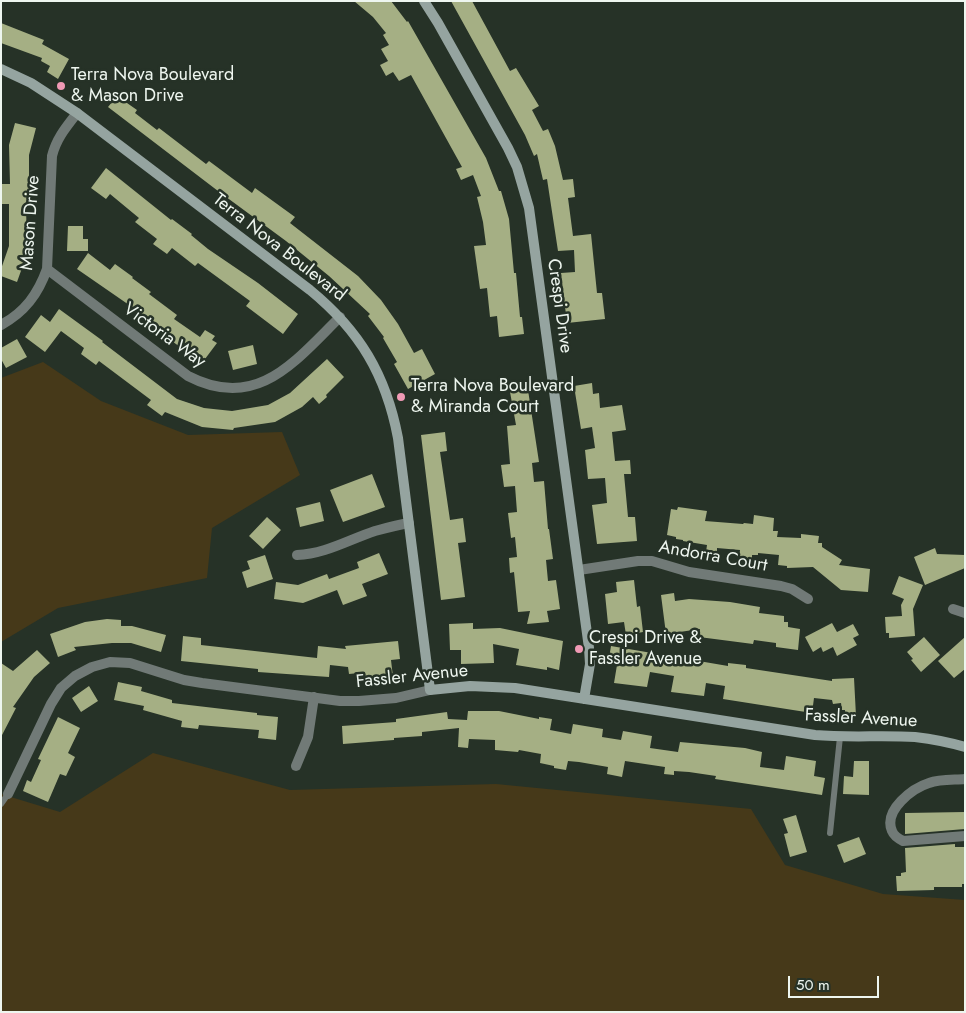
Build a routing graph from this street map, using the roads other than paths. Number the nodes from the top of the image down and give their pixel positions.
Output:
1 (424, 1) edge
2 (1, 69) edge
3 (77, 112) junction
4 (47, 269) junction
5 (340, 317) junction
6 (1, 325) edge
7 (409, 523) junction
8 (296, 555) dead end
9 (579, 570) junction
10 (808, 599) dead end
11 (953, 609) dead end
12 (965, 613) edge
13 (430, 690) junction
14 (314, 697) junction
15 (584, 699) junction
16 (840, 738) junction
17 (965, 747) edge
18 (296, 766) dead end
19 (965, 779) edge
20 (8, 794) joint
21 (1, 804) edge
22 (830, 833) dead end
23 (965, 836) edge

1 - 9 street, Crespi Drive
2 - 3 street, Terra Nova Boulevard
3 - 4 street, Mason Drive
3 - 5 street, Terra Nova Boulevard
4 - 5 street, Victoria Way
4 - 6 street, Mason Drive
5 - 7 street, Terra Nova Boulevard
7 - 8 street
7 - 13 street, Terra Nova Boulevard
9 - 10 street, Andorra Court
9 - 15 street, Crespi Drive
11 - 12 street
13 - 14 street, Fassler Avenue
13 - 15 street, Fassler Avenue
14 - 18 street
14 - 20 street, Fassler Avenue
15 - 16 street, Fassler Avenue
16 - 17 street, Fassler Avenue
16 - 22 lane
19 - 23 street
20 - 21 lane, Fassler Avenue

